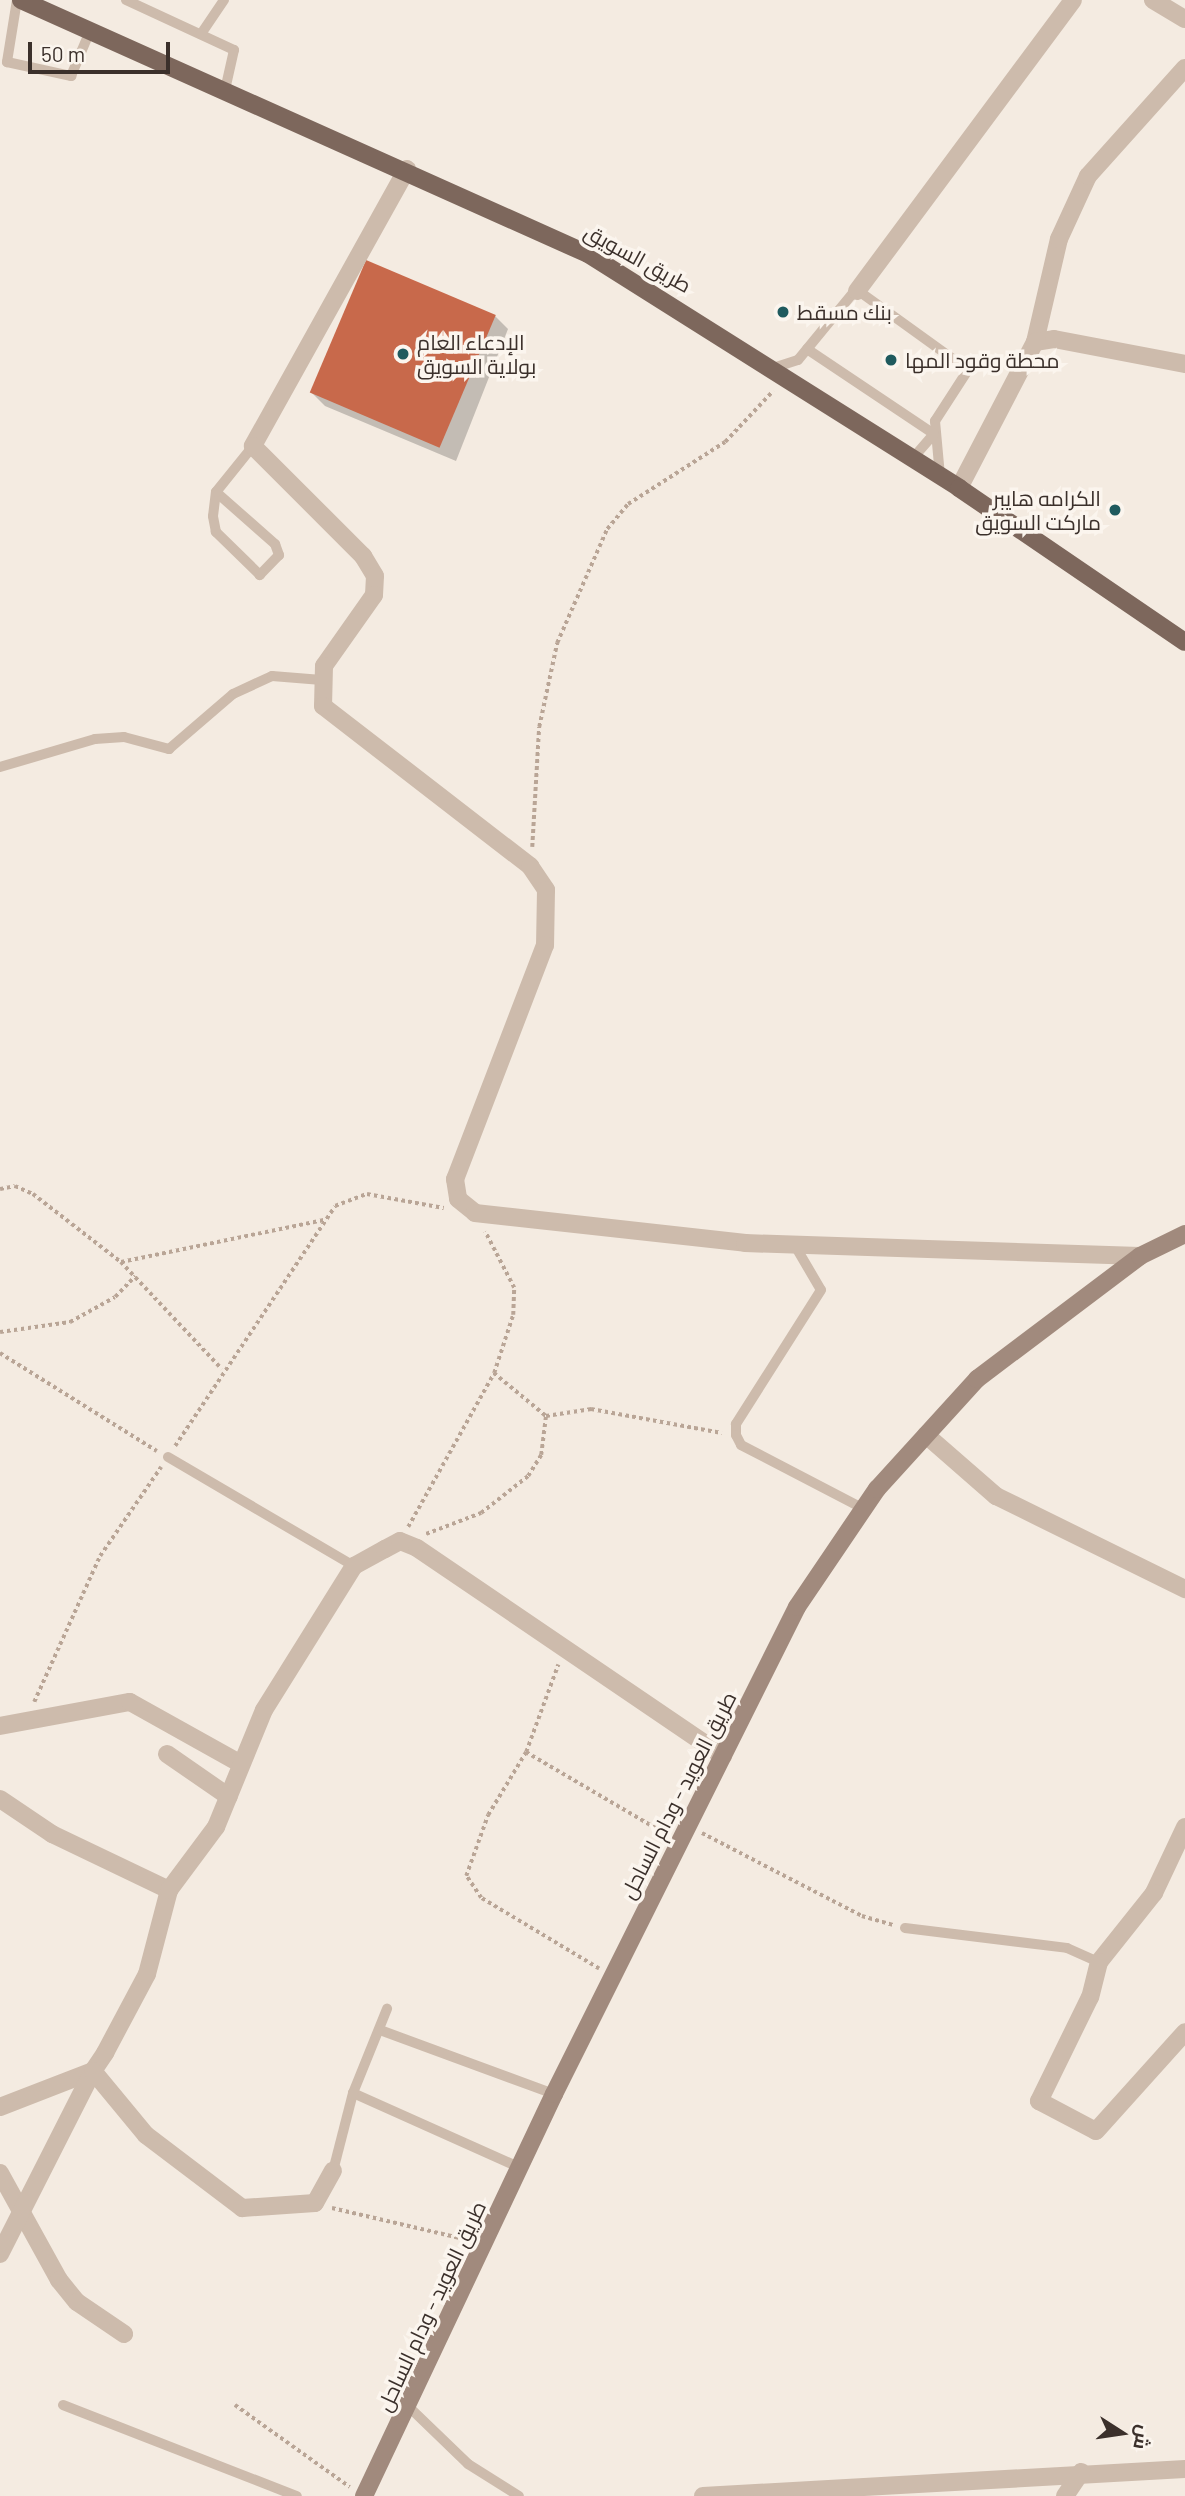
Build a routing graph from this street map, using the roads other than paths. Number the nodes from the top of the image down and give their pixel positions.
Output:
1 (19, 0) edge
2 (125, 0) edge
3 (159, 0) edge
4 (224, 0) edge
5 (1073, 0) edge
6 (1153, 0) edge
7 (150, 11) junction
8 (1185, 19) edge
9 (90, 31) junction
10 (201, 34) junction
11 (1185, 68) edge
12 (225, 90) junction
13 (407, 169) junction
14 (857, 291) junction
15 (1035, 342) junction
16 (807, 349) junction
17 (798, 360) junction
18 (1185, 364) edge
19 (786, 376) junction
20 (934, 435) junction
21 (253, 446) junction
22 (913, 458) junction
23 (940, 476) junction
24 (959, 488) junction
25 (216, 492) junction
26 (1185, 642) edge
27 (322, 680) junction
28 (0, 766) edge
29 (1185, 1234) edge
30 (794, 1244) junction
31 (1140, 1256) junction
32 (926, 1435) junction
33 (168, 1457) road end
34 (864, 1509) junction
35 (354, 1566) junction
36 (1185, 1589) edge
37 (0, 1726) edge
38 (167, 1754) dead end
39 (723, 1756) junction
40 (241, 1764) junction
41 (229, 1797) junction
42 (0, 1799) edge
43 (1185, 1827) edge
44 (169, 1890) junction
45 (905, 1928) road end
46 (1099, 1962) junction
47 (387, 2009) dead end
48 (380, 2030) junction
49 (1185, 2032) edge
50 (93, 2071) junction
51 (353, 2093) junction
52 (554, 2094) junction
53 (0, 2106) edge
54 (521, 2168) junction
55 (333, 2171) joint
56 (0, 2173) edge
57 (0, 2206) edge
58 (21, 2213) junction
59 (0, 2254) edge
60 (124, 2334) dead end
61 (63, 2405) dead end
62 (409, 2407) junction
63 (1185, 2469) edge
64 (1081, 2472) junction
65 (297, 2496) edge
66 (364, 2496) edge
67 (519, 2496) edge
68 (703, 2496) edge
69 (1065, 2496) edge

1 - 9 main road, طريق السويق
1 - 9 lane
2 - 7 lane
3 - 7 lane
4 - 10 lane
5 - 14 street
6 - 8 street
7 - 10 lane
9 - 12 main road, طريق السويق
10 - 12 lane
11 - 15 street
12 - 13 main road, طريق السويق
13 - 19 main road, طريق السويق
13 - 21 street
14 - 16 lane
14 - 20 lane
15 - 18 street
15 - 24 street
16 - 17 lane
16 - 20 lane
17 - 19 lane
17 - 19 lane
19 - 22 main road, طريق السويق
20 - 22 lane
20 - 23 lane
21 - 25 lane
21 - 27 street
22 - 23 main road, طريق السويق
23 - 24 main road, طريق السويق
24 - 26 main road, طريق السويق
25 - 25 lane
27 - 28 lane
27 - 30 street
29 - 31 main road, طريق العويد - ودام الساحل
30 - 31 street
30 - 34 lane
31 - 32 main road, طريق العويد - ودام الساحل
32 - 34 main road, طريق العويد - ودام الساحل
32 - 36 street
33 - 35 lane
34 - 39 main road, طريق العويد - ودام الساحل
35 - 39 street
35 - 40 street
37 - 40 street
38 - 41 street
39 - 52 main road, طريق العويد - ودام الساحل
40 - 41 street
41 - 44 street
42 - 44 street
43 - 46 street
44 - 50 street
45 - 46 lane
46 - 49 street
47 - 48 lane
48 - 51 lane
48 - 52 lane
50 - 53 street
50 - 55 street
50 - 58 street
51 - 54 lane
51 - 55 lane
52 - 54 main road, طريق العويد - ودام الساحل
54 - 62 main road, طريق العويد - ودام الساحل
56 - 58 street
57 - 58 street
58 - 59 street
58 - 60 street
61 - 65 lane
62 - 66 main road, طريق العويد - ودام الساحل
62 - 67 lane
63 - 64 street
64 - 68 street
64 - 69 street

